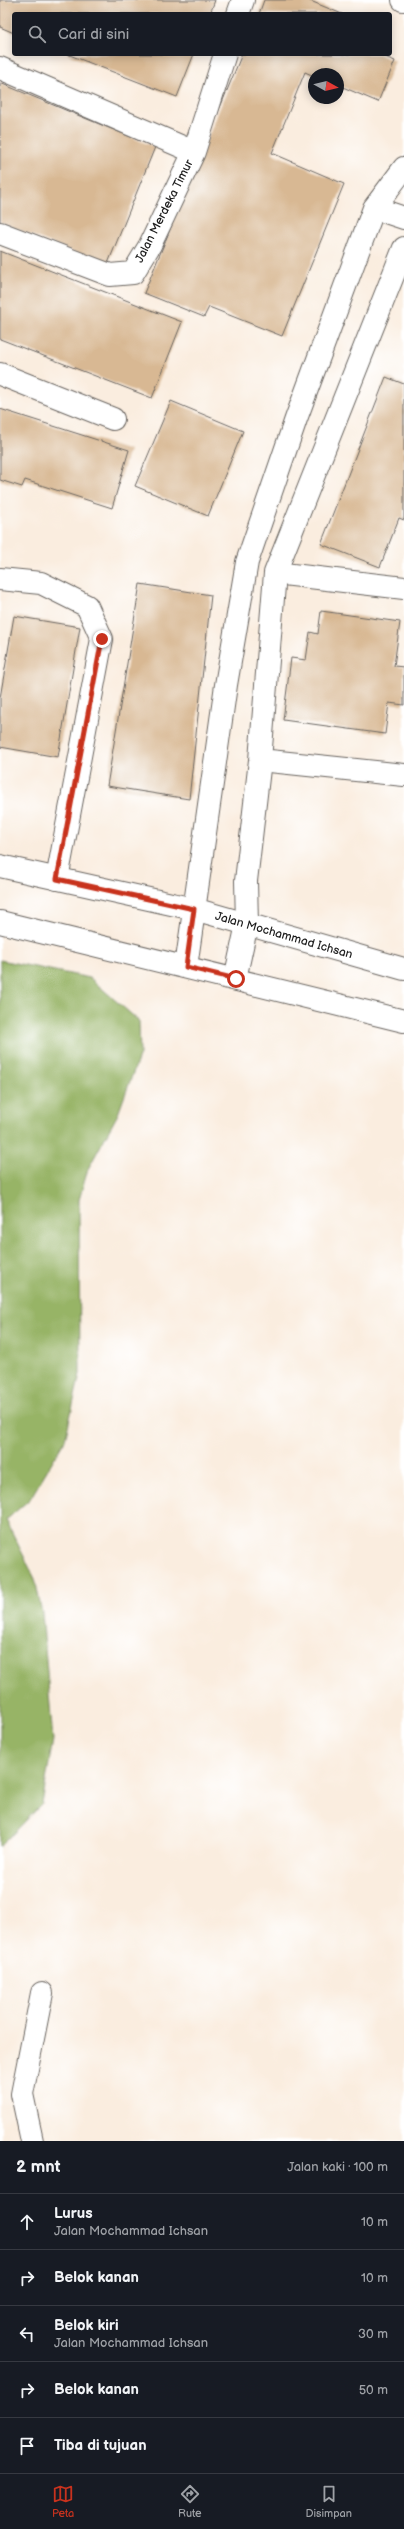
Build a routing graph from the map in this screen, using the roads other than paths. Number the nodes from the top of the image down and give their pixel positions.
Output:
1 (243, 0) edge
2 (239, 12) edge
3 (224, 56) edge
4 (0, 68) edge
5 (194, 152) junction
6 (404, 168) edge
7 (374, 208) junction
8 (404, 218) edge
9 (0, 233) edge
10 (404, 248) edge
11 (0, 374) edge
12 (113, 419) dead end
13 (275, 573) junction
14 (0, 579) edge
15 (404, 588) edge
16 (260, 760) junction
17 (404, 775) edge
18 (0, 866) edge
19 (57, 879) junction
20 (194, 909) junction
21 (0, 922) edge
22 (247, 924) junction
23 (186, 967) junction
24 (404, 969) edge
25 (236, 979) junction
26 (404, 1020) edge
27 (42, 1993) dead end
28 (32, 2141) edge

1 - 2 street
3 - 5 street, Jalan Merdeka Timur
4 - 5 street, Jalan Merdeka Timur
5 - 9 street, Jalan Merdeka Timur
6 - 7 street
7 - 8 street
7 - 20 street
10 - 13 street
11 - 12 street
13 - 15 street
13 - 16 street
14 - 19 street
16 - 17 street
16 - 22 street
18 - 19 street, Jalan Mochammad Ichsan
19 - 20 street, Jalan Mochammad Ichsan
20 - 22 street, Jalan Mochammad Ichsan
20 - 23 street
21 - 23 street
22 - 24 street, Jalan Mochammad Ichsan
22 - 25 street
23 - 25 street
25 - 26 street
27 - 28 street

